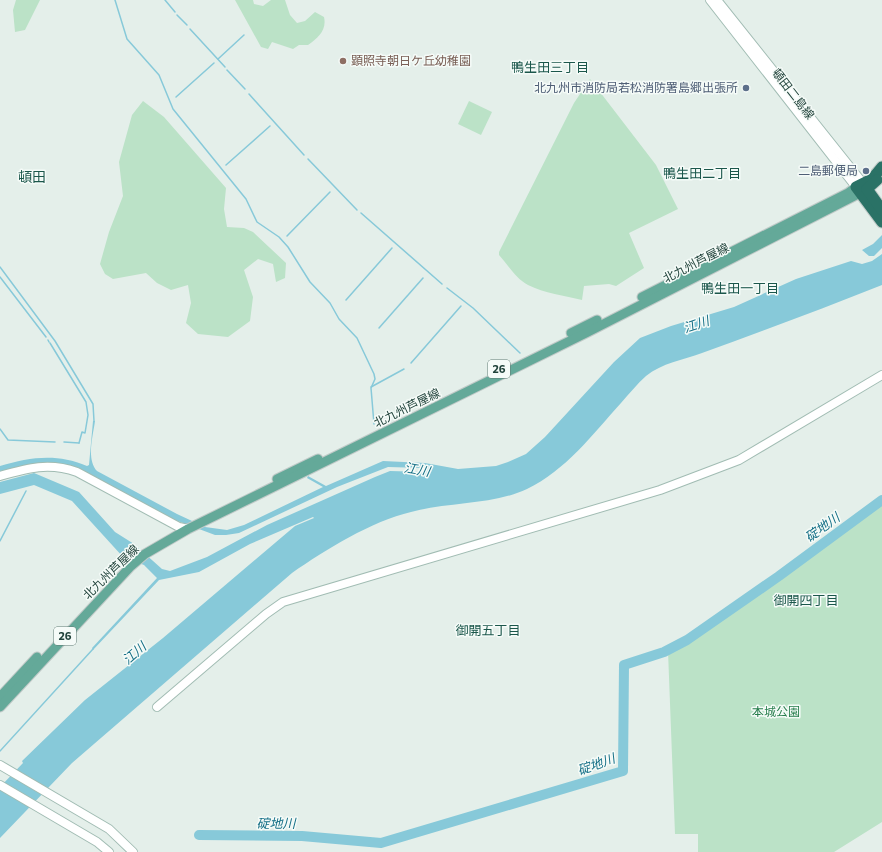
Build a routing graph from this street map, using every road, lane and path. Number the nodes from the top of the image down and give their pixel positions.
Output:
1 (710, 0) edge
2 (717, 0) edge
3 (882, 167) edge
4 (882, 174) edge
5 (861, 188) junction
6 (882, 210) edge
7 (882, 222) edge
8 (882, 375) edge
9 (0, 476) edge
10 (183, 528) junction
11 (129, 564) junction
12 (0, 697) edge
13 (0, 707) edge
14 (157, 707) dead end
15 (0, 765) edge
16 (0, 785) edge
17 (109, 852) edge
18 (133, 852) edge

1 - 5 street, 頓田二島線
2 - 5 street, 頓田二島線
3 - 5 highway
4 - 5 highway
5 - 6 highway
5 - 7 highway
5 - 10 main road, 北九州芦屋線 / 26
8 - 14 street
9 - 10 street
10 - 11 main road, 北九州芦屋線 / 26
11 - 12 main road, 北九州芦屋線 / 26
11 - 13 main road, 北九州芦屋線 / 26
15 - 18 street
16 - 17 street

